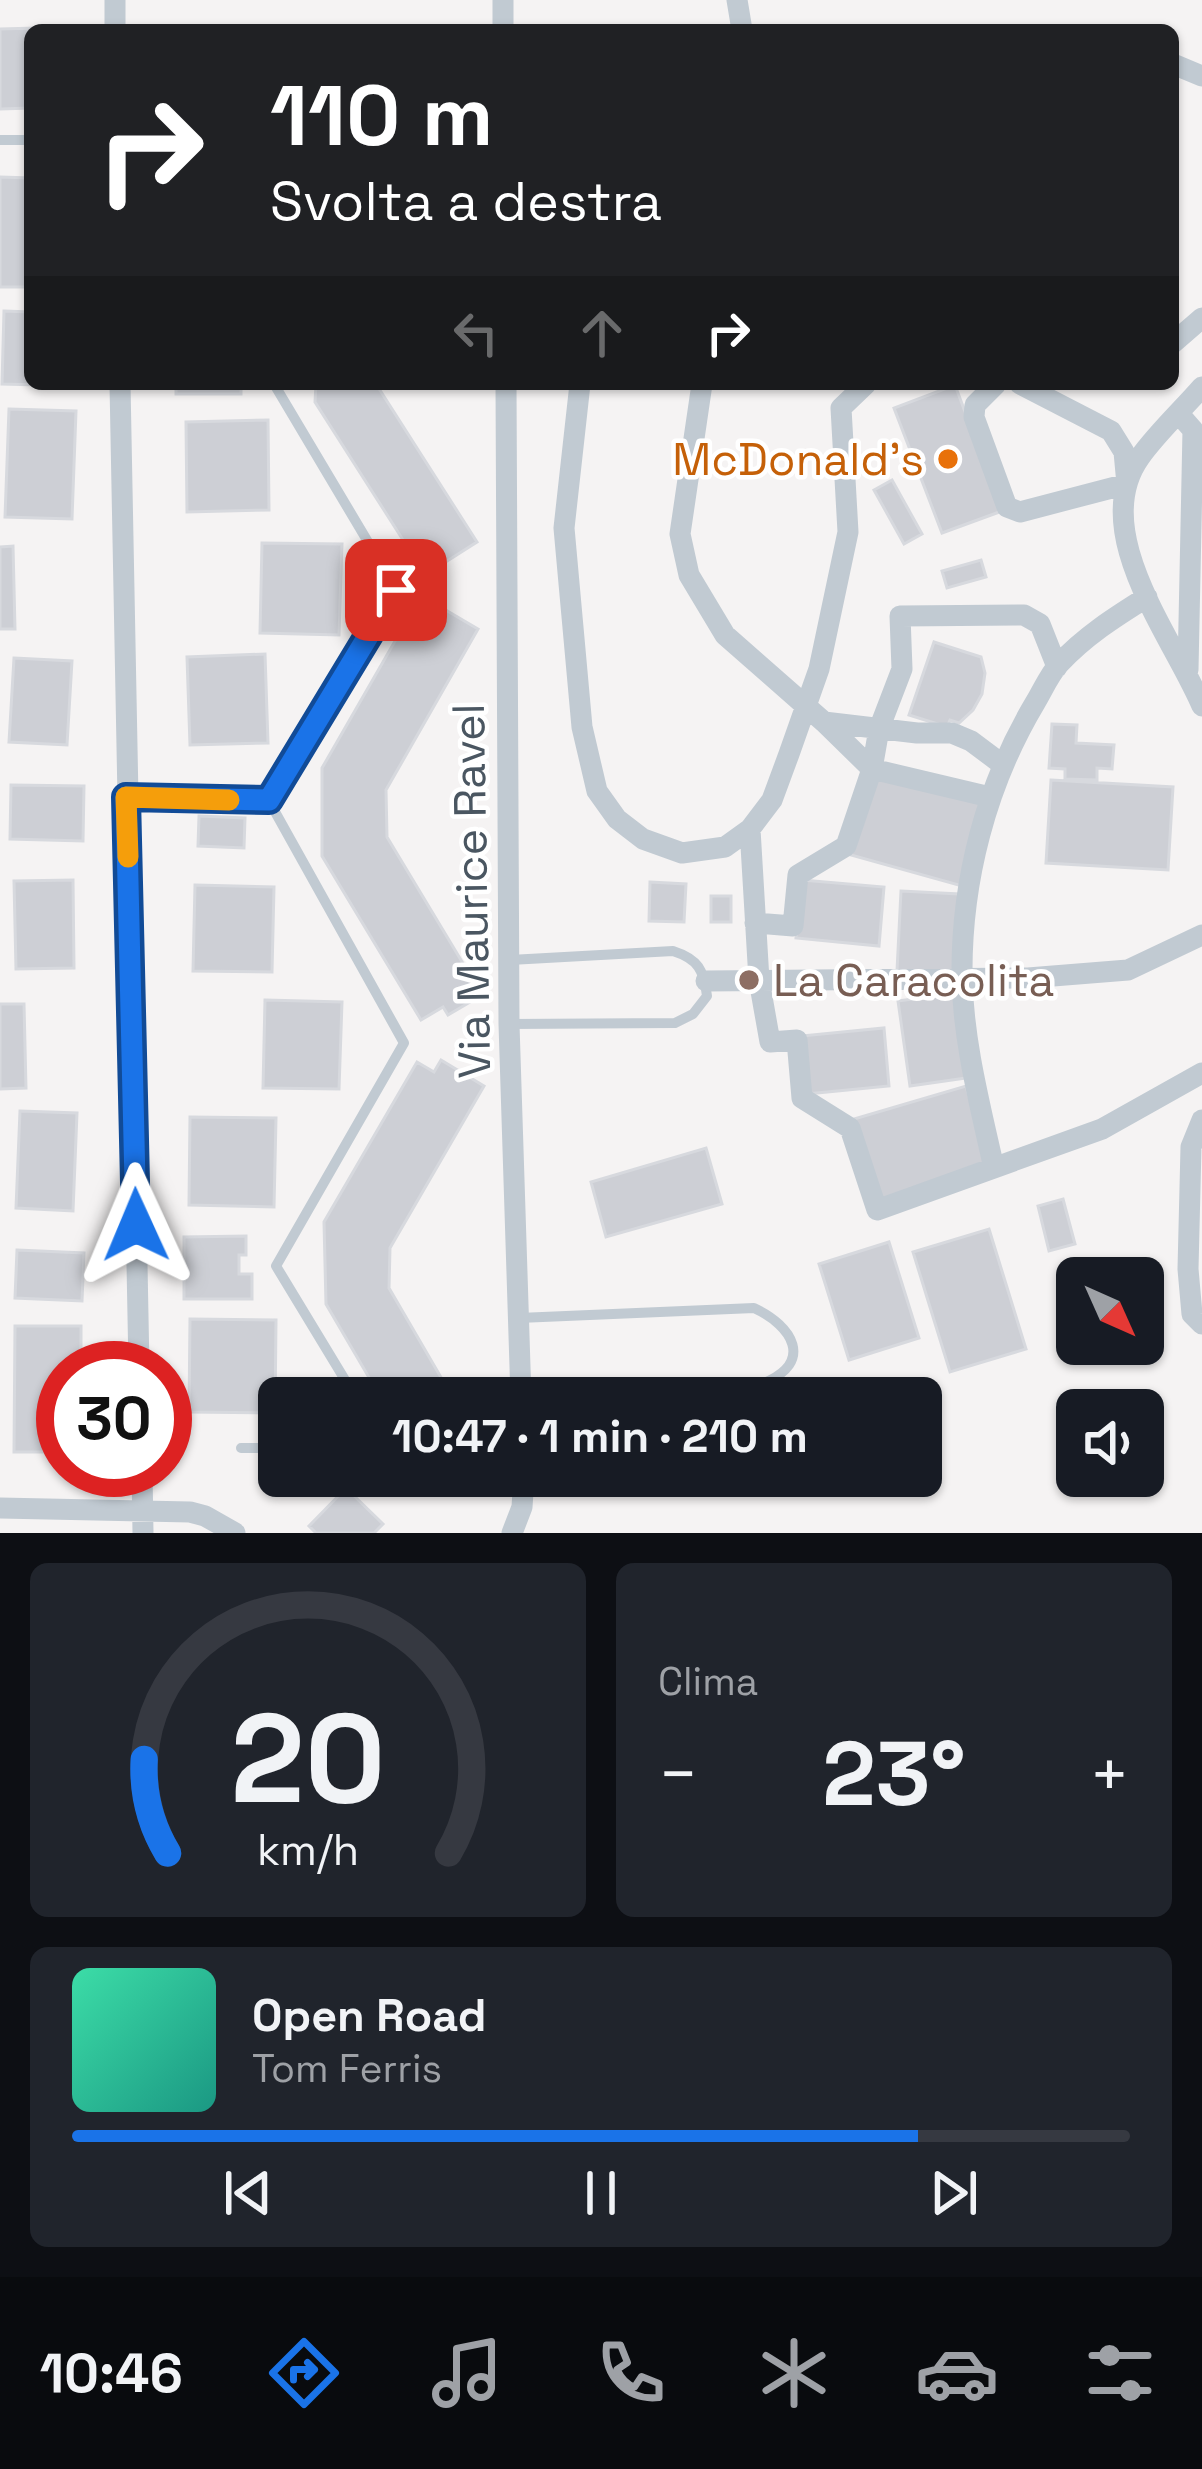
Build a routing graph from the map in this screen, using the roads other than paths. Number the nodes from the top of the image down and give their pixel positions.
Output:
1 (1202, 387) edge
2 (120, 390) edge
3 (278, 390) edge
4 (506, 390) edge
5 (579, 390) edge
6 (701, 390) edge
7 (860, 390) edge
8 (991, 390) edge
9 (1032, 390) edge
10 (1192, 423) edge
11 (1127, 484) junction
12 (1147, 597) junction
13 (1197, 613) edge
14 (1057, 667) junction
15 (1187, 670) junction
16 (803, 704) junction
17 (1202, 706) edge
18 (824, 722) junction
19 (879, 729) junction
20 (1003, 765) junction
21 (872, 769) junction
22 (126, 797) junction
23 (990, 797) junction
24 (269, 800) junction
25 (750, 829) junction
26 (755, 923) junction
27 (1202, 934) edge
28 (510, 960) junction
29 (962, 978) junction
30 (706, 980) junction
31 (759, 980) junction
32 (509, 1024) junction
33 (1202, 1073) edge
34 (1202, 1120) edge
35 (994, 1168) junction
36 (519, 1318) junction
37 (1202, 1324) edge
38 (139, 1341) edge
39 (343, 1377) edge
40 (521, 1377) edge
41 (779, 1377) edge
42 (241, 1448) dead end
43 (258, 1448) edge
44 (522, 1497) edge
45 (0, 1508) edge
46 (143, 1521) edge
47 (236, 1533) edge
48 (512, 1533) edge

1 - 10 street
2 - 22 street
3 - 24 lane
4 - 28 street, Via Maurice Ravel
5 - 25 street
6 - 16 street
7 - 16 street
8 - 11 street
9 - 11 street
10 - 11 street
10 - 13 street
11 - 12 street
12 - 14 street
12 - 15 street
13 - 15 street
14 - 19 street
14 - 20 street
15 - 17 street
16 - 18 street
16 - 25 street
18 - 19 street
18 - 21 street
19 - 20 street
19 - 21 street
20 - 23 street
21 - 23 street
21 - 26 street
22 - 24 lane
22 - 38 street
23 - 29 street
24 - 39 lane
25 - 26 street
26 - 31 street
27 - 29 street
28 - 30 lane
28 - 32 street, Via Maurice Ravel
29 - 31 street
29 - 35 street
30 - 31 street
30 - 32 lane
31 - 35 street
32 - 36 street, Via Maurice Ravel
33 - 35 street
34 - 37 street
36 - 40 street, Via Maurice Ravel
36 - 41 lane
42 - 43 lane
44 - 48 street
45 - 46 street
46 - 47 street

